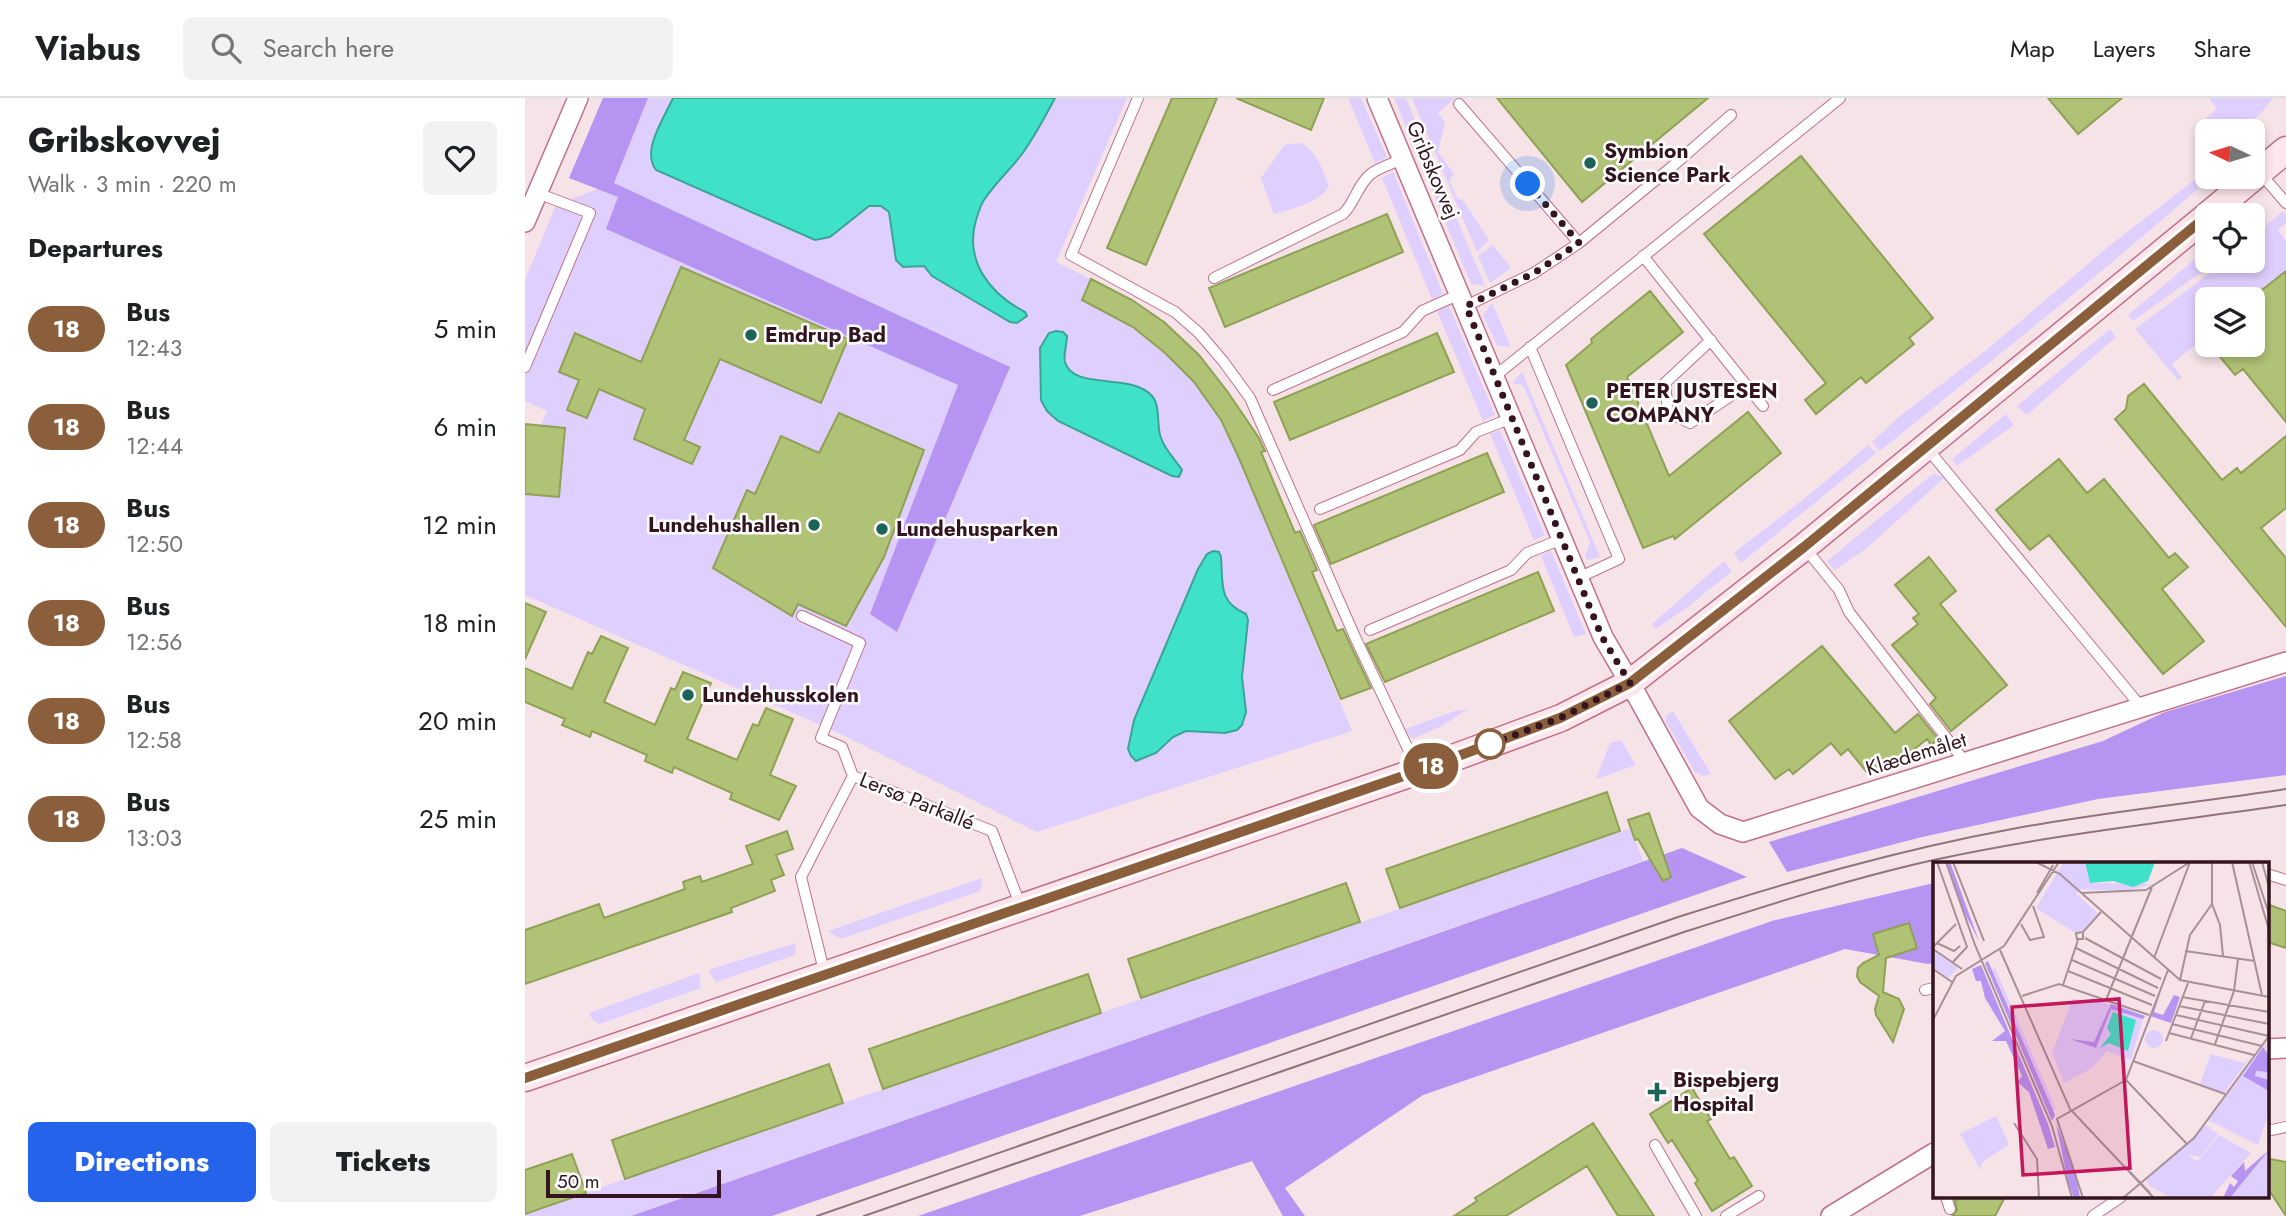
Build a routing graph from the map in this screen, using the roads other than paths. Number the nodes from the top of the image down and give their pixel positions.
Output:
1 (578, 98) edge
2 (1138, 98) edge
3 (1377, 98) edge
4 (1840, 98) edge
5 (1459, 104) dead end
6 (1731, 115) dead end
7 (2286, 150) edge
8 (1403, 159) junction
9 (2265, 167) edge
10 (2265, 179) edge
11 (2239, 189) edge
12 (537, 193) junction
13 (2222, 203) edge
14 (2286, 203) edge
15 (525, 222) edge
16 (2195, 226) edge
17 (1579, 243) junction
18 (1643, 256) junction
19 (1214, 278) dead end
20 (1463, 300) junction
21 (1711, 340) junction
22 (1530, 347) junction
23 (525, 367) edge
24 (1495, 376) junction
25 (1747, 385) junction
26 (1273, 390) dead end
27 (1763, 406) dead end
28 (1512, 418) junction
29 (1925, 447) junction
30 (1320, 509) dead end
31 (1562, 539) junction
32 (1804, 547) junction
33 (1578, 578) junction
34 (802, 616) dead end
35 (1370, 630) dead end
36 (2286, 662) edge
37 (1630, 683) junction
38 (2142, 708) junction
39 (1965, 763) junction
40 (1418, 771) junction
41 (853, 776) junction
42 (2269, 875) edge
43 (2286, 880) edge
44 (1021, 908) junction
45 (825, 975) junction
46 (525, 1078) edge
47 (1655, 1145) dead end
48 (1933, 1158) edge
49 (1759, 1196) dead end
50 (1946, 1198) edge
51 (2120, 1198) edge
52 (1950, 1209) dead end
53 (1696, 1216) edge
54 (1726, 1216) edge
55 (1831, 1216) edge
56 (2093, 1216) edge

1 - 12 street
2 - 40 lane
3 - 8 street, Gribskovvej
4 - 18 lane
5 - 17 lane
6 - 17 lane
7 - 9 street
8 - 19 lane
8 - 20 street, Gribskovvej
10 - 14 lane
11 - 13 street
12 - 15 street
12 - 23 lane
16 - 29 street
17 - 20 lane
18 - 21 lane
18 - 22 lane
20 - 24 street, Gribskovvej
20 - 26 lane
21 - 25 lane
21 - 25 lane
22 - 24 lane
22 - 33 lane
24 - 28 street, Gribskovvej
25 - 27 lane
28 - 30 lane
28 - 31 street, Gribskovvej
29 - 32 street
29 - 38 lane
31 - 33 street, Gribskovvej
31 - 35 lane
32 - 37 street
32 - 39 lane
33 - 37 street, Gribskovvej
34 - 41 lane, Lersø Parkallé
36 - 38 street, Klædemålet
37 - 39 street, Klædemålet
37 - 40 street
38 - 39 street, Klædemålet
40 - 44 street
41 - 44 lane, Lersø Parkallé
41 - 45 lane
42 - 43 lane
44 - 45 street
45 - 46 street
47 - 53 lane
48 - 55 street
49 - 54 lane
50 - 52 lane
51 - 56 lane

